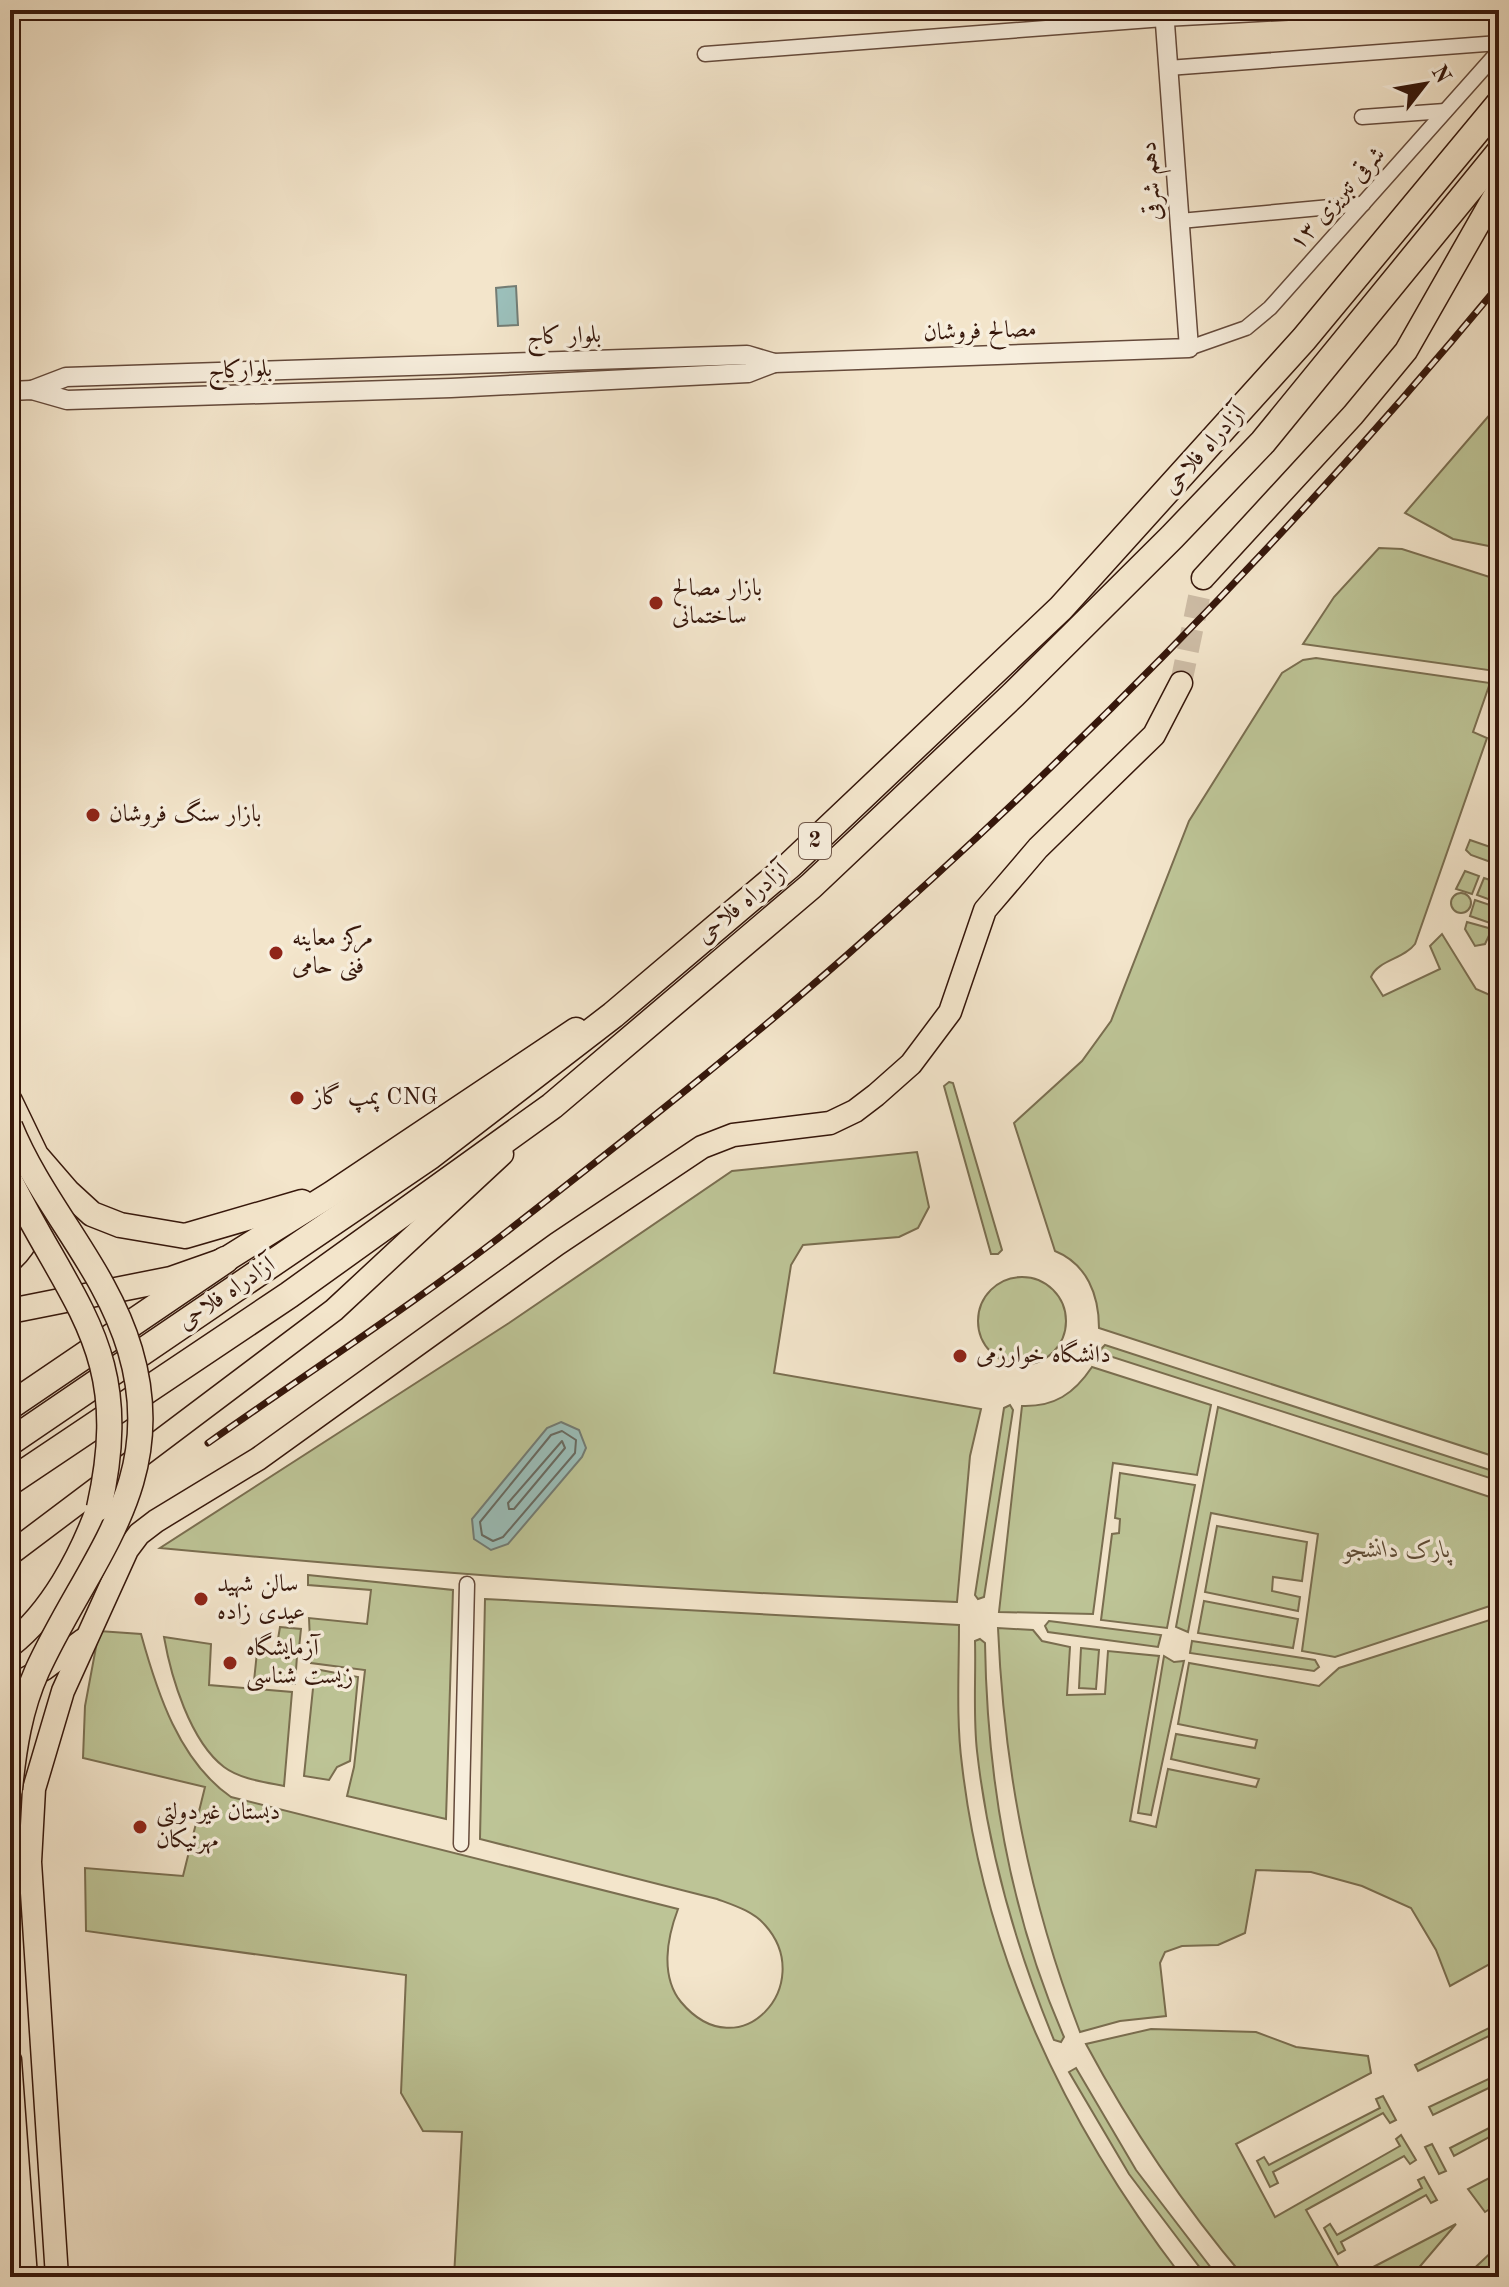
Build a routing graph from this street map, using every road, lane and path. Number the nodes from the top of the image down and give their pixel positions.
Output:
1 (1335, 10) edge
2 (1164, 14) edge
3 (1499, 43) edge
4 (1499, 51) edge
5 (705, 54) dead end
6 (1168, 68) junction
7 (1499, 104) edge
8 (1445, 111) junction
9 (1362, 117) dead end
10 (1499, 153) edge
11 (1499, 188) edge
12 (1363, 204) junction
13 (1180, 221) junction
14 (1189, 348) junction
15 (774, 363) junction
16 (451, 388) joint
17 (32, 390) junction
18 (10, 391) edge
19 (1203, 578) tunnel mouth
20 (1181, 683) tunnel mouth
21 (670, 966) junction
22 (10, 1101) edge
23 (552, 1106) junction
24 (10, 1126) edge
25 (36, 1155) junction
26 (10, 1180) edge
27 (331, 1194) junction
28 (10, 1208) edge
29 (10, 1260) edge
30 (225, 1260) junction
31 (90, 1264) junction
32 (10, 1311) edge
33 (10, 1406) edge
34 (10, 1442) edge
35 (10, 1482) edge
36 (10, 1554) edge
37 (467, 1584) dead end
38 (85, 1638) junction
39 (10, 1645) edge
40 (10, 1687) edge
41 (10, 1734) edge
42 (22, 1789) edge
43 (10, 1799) edge
44 (461, 1844) dead end
45 (10, 2060) edge
46 (26, 2277) edge
47 (57, 2277) edge

1 - 2 street
2 - 5 street
2 - 6 street, دهم شرقی
3 - 6 street
4 - 8 street, ۱۳ شرقی تبریزی
6 - 13 street, دهم شرقی
7 - 21 highway, آزادراه فلاحی / 2
8 - 9 street
8 - 12 street, ۱۳ شرقی تبریزی
10 - 23 highway, آزادراه فلاحی / 2
11 - 19 main road
12 - 13 street
12 - 14 street, ۱۳ شرقی تبریزی
13 - 14 street, دهم شرقی
14 - 15 street, مصالح فروشان
15 - 16 street, بلوار کاج
15 - 17 street, بلوار کاج
16 - 17 street, بلوارکاج
17 - 18 street
20 - 38 main road
21 - 27 highway
21 - 34 highway, آزادراه فلاحی / 2
22 - 25 highway
23 - 35 highway, آزادراه فلاحی / 2
23 - 36 main road
24 - 31 highway, bridge
25 - 27 highway
25 - 29 highway
26 - 39 highway, bridge
27 - 30 highway
28 - 31 highway, bridge
30 - 32 highway
30 - 33 highway
31 - 42 highway, bridge
37 - 44 street
38 - 40 main road
38 - 42 main road
41 - 42 main road
42 - 43 main road
42 - 47 main road
45 - 46 main road

